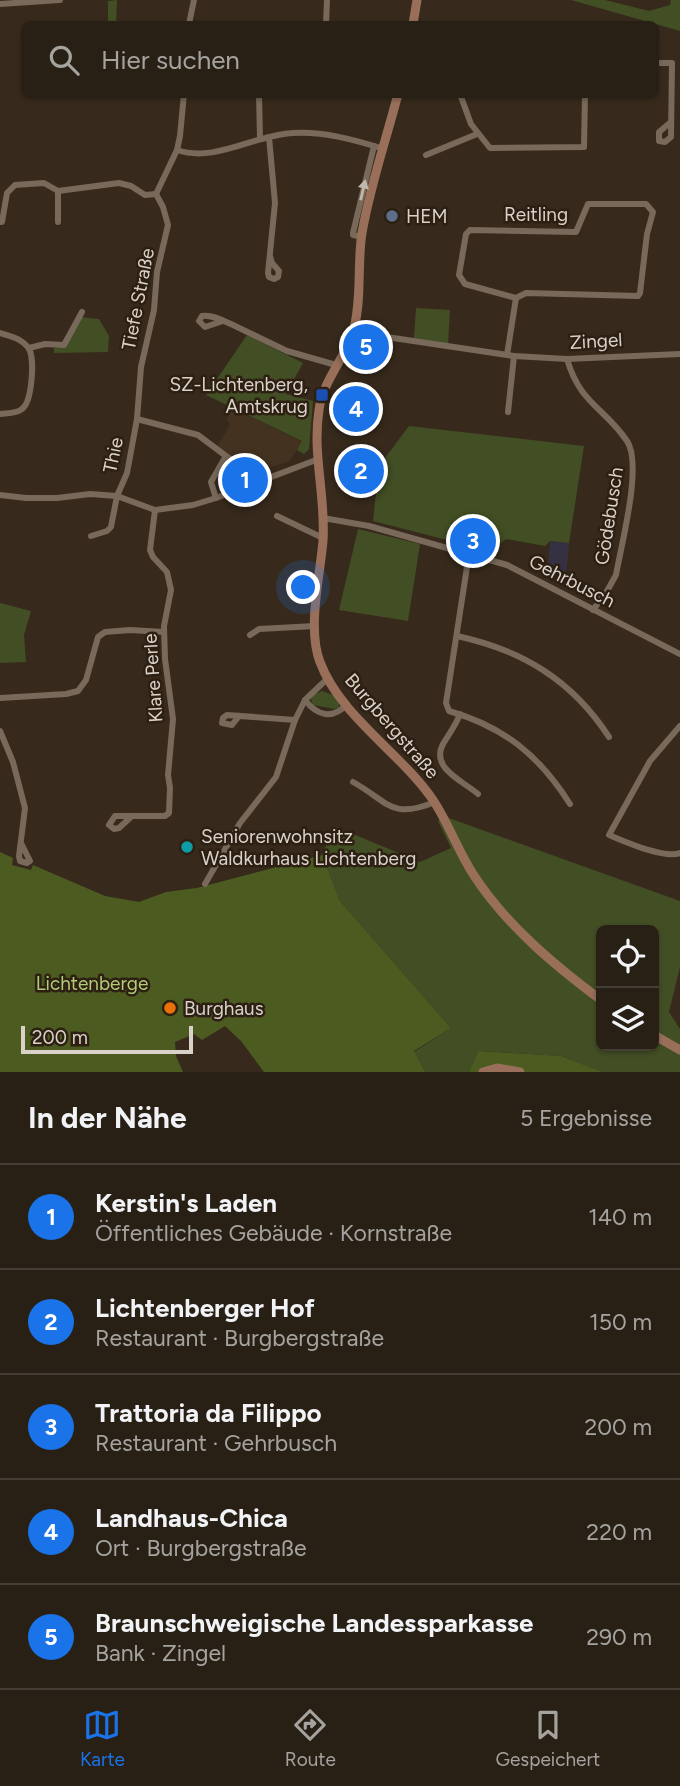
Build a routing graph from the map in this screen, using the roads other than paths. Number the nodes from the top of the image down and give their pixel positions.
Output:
1 (60, 0) edge
2 (194, 0) edge
3 (327, 0) edge
4 (417, 0) edge
5 (0, 4) edge
6 (190, 21) edge
7 (326, 21) edge
8 (414, 21) edge
9 (659, 63) edge
10 (184, 98) edge
11 (259, 98) edge
12 (397, 98) edge
13 (461, 98) edge
14 (585, 98) edge
15 (671, 122) dead end
16 (477, 134) junction
17 (269, 136) junction
18 (260, 139) junction
19 (379, 147) junction
20 (177, 150) junction
21 (426, 155) dead end
22 (58, 191) junction
23 (152, 195) junction
24 (0, 222) edge
25 (58, 222) dead end
26 (270, 256) dead end
27 (516, 298) junction
28 (82, 312) dead end
29 (223, 321) dead end
30 (353, 331) junction
31 (0, 333) edge
32 (29, 348) junction
33 (680, 354) edge
34 (510, 355) junction
35 (567, 359) junction
36 (336, 365) junction
37 (508, 412) dead end
38 (0, 414) edge
39 (138, 419) junction
40 (226, 456) junction
41 (316, 460) junction
42 (260, 483) junction
43 (0, 495) edge
44 (117, 496) junction
45 (216, 498) junction
46 (155, 510) junction
47 (277, 516) dead end
48 (323, 518) junction
49 (91, 536) dead end
50 (323, 538) junction
51 (469, 554) junction
52 (593, 610) junction
53 (315, 626) junction
54 (164, 632) junction
55 (250, 635) dead end
56 (457, 636) junction
57 (680, 654) edge
58 (327, 679) junction
59 (0, 698) edge
60 (305, 700) junction
61 (347, 704) junction
62 (460, 714) junction
63 (239, 716) dead end
64 (295, 720) junction
65 (680, 726) edge
66 (0, 731) edge
67 (609, 737) dead end
68 (353, 782) dead end
69 (478, 794) dead end
70 (435, 802) junction
71 (569, 804) dead end
72 (132, 816) dead end
73 (21, 844) dead end
74 (680, 853) edge
75 (205, 884) dead end
76 (596, 996) edge
77 (659, 1038) edge
78 (680, 1050) edge
79 (483, 1072) edge
80 (520, 1072) edge

1 - 5 street
2 - 6 street
3 - 7 street
4 - 8 street
9 - 15 street
10 - 20 street
11 - 18 street
12 - 19 street, Burgbergstraße
13 - 16 street
14 - 16 street
16 - 21 street
17 - 18 street
17 - 19 street
17 - 26 street
18 - 20 street
19 - 30 street, Burgbergstraße
20 - 23 street
22 - 23 street
22 - 24 street
22 - 25 street
23 - 39 street, Tiefe Straße
27 - 27 street, Reitling
27 - 34 street
28 - 32 street
29 - 36 street
30 - 34 street, Zingel
30 - 36 street, Burgbergstraße
31 - 32 street
32 - 38 street
33 - 35 street, Zingel
34 - 35 street, Zingel
34 - 37 street
35 - 52 street, Gödebusch
36 - 41 street, Burgbergstraße
39 - 40 street
39 - 44 street, Thie
40 - 42 street
40 - 45 street
41 - 42 street
41 - 48 street, Burgbergstraße
42 - 45 street
43 - 44 street
44 - 46 street
44 - 49 street, Thie
45 - 46 street
46 - 54 street, Klare Perle
47 - 50 street
48 - 50 street, Burgbergstraße
48 - 51 street, Gehrbusch
50 - 53 street, Burgbergstraße
51 - 52 street, Gehrbusch
51 - 56 street
52 - 57 street, Gehrbusch
53 - 55 street
53 - 58 street, Burgbergstraße
54 - 59 street
54 - 72 street, Klare Perle
56 - 62 street
56 - 67 street
58 - 60 street
58 - 61 street, Burgbergstraße
60 - 61 street
60 - 64 street
61 - 70 street, Burgbergstraße
62 - 69 street
62 - 71 street
63 - 64 street
64 - 75 street
65 - 74 street
66 - 73 street
68 - 70 street
70 - 76 street, Burgbergstraße
77 - 78 street
79 - 80 street

